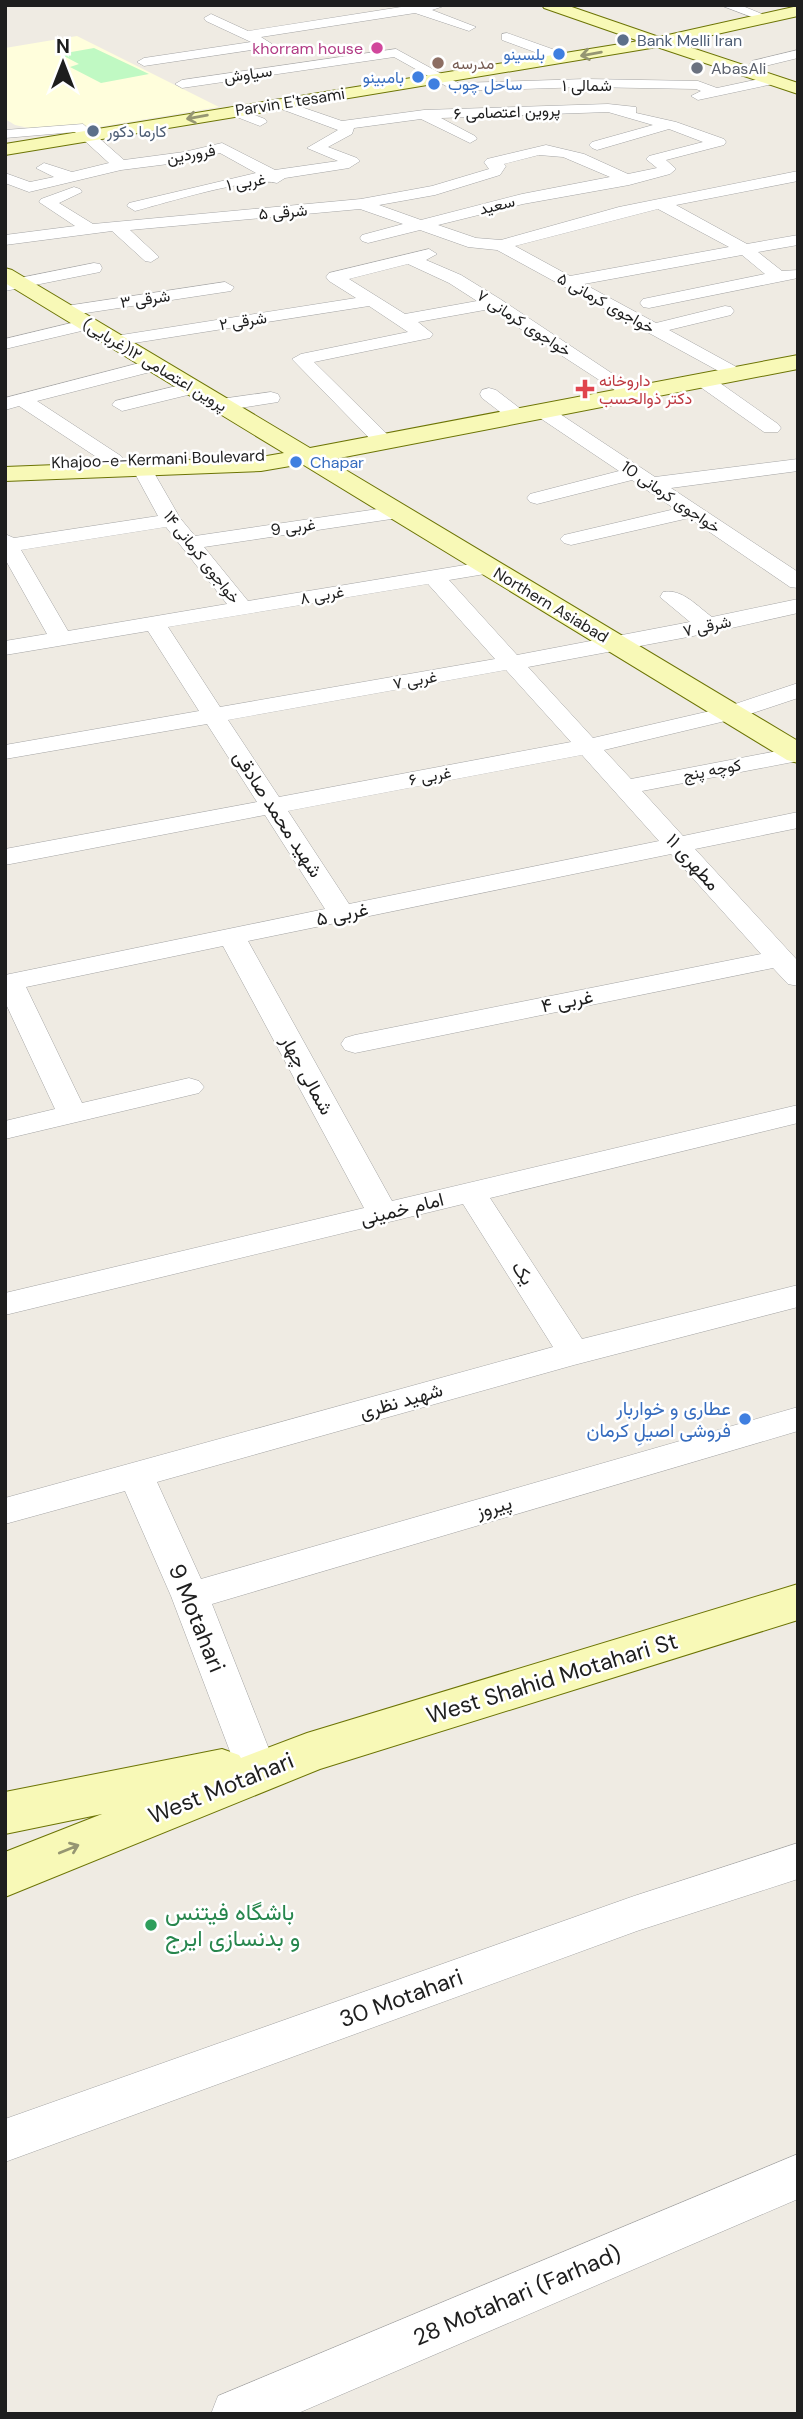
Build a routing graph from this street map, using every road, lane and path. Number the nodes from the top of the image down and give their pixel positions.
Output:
1 (550, 5) edge
2 (578, 5) edge
3 (726, 5) edge
4 (427, 7) edge
5 (798, 11) edge
6 (211, 18) dead end
7 (765, 18) junction
8 (469, 27) dead end
9 (246, 35) junction
10 (507, 37) dead end
11 (667, 40) junction
12 (275, 49) junction
13 (798, 54) edge
14 (501, 57) dead end
15 (557, 60) junction
16 (144, 62) dead end
17 (757, 64) junction
18 (305, 65) junction
19 (521, 66) junction
20 (798, 78) edge
21 (773, 80) junction
22 (449, 82) junction
23 (182, 83) dead end
24 (586, 83) junction
25 (798, 89) edge
26 (690, 97) dead end
27 (719, 98) junction
28 (278, 103) junction
29 (658, 104) dead end
30 (234, 111) junction
31 (627, 112) junction
32 (424, 114) junction
33 (693, 118) dead end
34 (260, 122) dead end
35 (591, 125) dead end
36 (671, 125) junction
37 (341, 126) junction
38 (5, 134) edge
39 (89, 135) junction
40 (200, 136) dead end
41 (470, 138) dead end
42 (719, 142) joint
43 (597, 145) dead end
44 (5, 150) edge
45 (214, 150) junction
46 (121, 164) junction
47 (47, 175) junction
48 (276, 176) junction
49 (798, 176) edge
50 (6, 178) edge
51 (629, 180) junction
52 (361, 204) junction
53 (663, 205) junction
54 (135, 206) dead end
55 (330, 207) junction
56 (282, 212) junction
57 (192, 220) junction
58 (424, 223) junction
59 (116, 226) junction
60 (298, 226) dead end
61 (90, 229) junction
62 (368, 238) dead end
63 (206, 239) dead end
64 (5, 240) edge
65 (798, 240) edge
66 (474, 243) junction
67 (501, 245) junction
68 (745, 249) junction
69 (151, 257) dead end
70 (410, 259) junction
71 (94, 268) dead end
72 (798, 274) edge
73 (779, 277) junction
74 (10, 281) edge
75 (567, 282) junction
76 (225, 287) dead end
77 (370, 301) junction
78 (494, 303) junction
79 (649, 303) dead end
80 (66, 311) junction
81 (725, 311) dead end
82 (401, 320) junction
83 (88, 324) junction
84 (653, 329) junction
85 (116, 341) junction
86 (5, 344) edge
87 (798, 362) edge
88 (155, 365) junction
89 (735, 374) junction
90 (703, 380) junction
91 (193, 388) junction
92 (489, 394) dead end
93 (634, 394) junction
94 (271, 398) dead end
95 (14, 402) edge
96 (122, 405) dead end
97 (220, 405) junction
98 (544, 412) junction
99 (519, 417) junction
100 (385, 443) junction
101 (798, 453) edge
102 (305, 456) junction
103 (114, 460) junction
104 (5, 464) edge
105 (798, 465) edge
106 (142, 468) junction
107 (5, 474) edge
108 (643, 479) junction
109 (537, 498) dead end
110 (398, 512) junction
111 (692, 512) junction
112 (171, 520) junction
113 (571, 539) dead end
114 (766, 540) dead end
115 (189, 543) junction
116 (6, 544) edge
117 (740, 544) junction
118 (489, 567) junction
119 (433, 576) junction
120 (798, 582) edge
121 (671, 597) dead end
122 (798, 606) edge
123 (242, 608) junction
124 (154, 623) junction
125 (709, 626) junction
126 (61, 639) junction
127 (617, 644) junction
128 (5, 648) edge
129 (510, 663) junction
130 (798, 691) edge
131 (730, 713) junction
132 (214, 715) junction
133 (589, 746) junction
134 (5, 752) edge
135 (798, 754) edge
136 (626, 787) junction
137 (272, 806) junction
138 (798, 820) edge
139 (678, 845) junction
140 (5, 858) edge
141 (342, 914) junction
142 (231, 936) junction
143 (786, 955) edge
144 (8, 982) edge
145 (355, 1044) dead end
146 (189, 1087) dead end
147 (72, 1114) junction
148 (798, 1114) edge
149 (5, 1130) edge
150 (471, 1193) junction
151 (383, 1214) junction
152 (798, 1296) edge
153 (5, 1304) edge
154 (574, 1353) junction
155 (798, 1419) edge
156 (136, 1475) junction
157 (5, 1511) edge
158 (190, 1596) junction
159 (798, 1602) edge
160 (307, 1754) junction
161 (254, 1762) junction
162 (5, 1813) edge
163 (798, 1861) edge
164 (5, 1875) edge
165 (5, 2141) edge
166 (796, 2182) edge
167 (236, 2414) edge

1 - 11 main road
2 - 11 main road
3 - 7 street
4 - 8 street
4 - 9 street
5 - 7 main road, Parvin E'tesami
6 - 9 street
7 - 11 main road, Parvin E'tesami
9 - 12 street
10 - 15 street
11 -> 15 main road, Parvin E'tesami
11 - 17 main road
11 - 21 main road
12 - 16 street
12 - 18 street
13 - 17 street
14 - 19 street
15 - 19 main road, Parvin E'tesami
15 - 24 street
17 - 20 main road
18 - 22 street, سیاوش
18 - 23 street, سیاوش
19 - 22 main road, Parvin E'tesami
21 - 25 main road
21 - 27 street
22 - 24 street, شمالی ۱
22 - 28 main road, Parvin E'tesami
24 - 27 street, شمالی ۱
24 - 31 street
26 - 27 street
28 - 30 main road, Parvin E'tesami
28 - 37 street, پروین اعتصامی ۶
29 - 31 street
30 - 34 street
30 -> 39 main road, Parvin E'tesami
31 - 32 street, پروین اعتصامی ۶
31 - 35 street
31 - 36 street, پروین اعتصامی ۶
32 - 37 street, پروین اعتصامی ۶
32 - 41 street
33 - 36 street
36 - 42 street, پروین اعتصامی ۶
36 - 43 street
37 - 48 street, غربی ۱
38 - 39 street
39 - 44 main road, Parvin E'tesami
39 - 46 street
40 - 45 street
42 - 51 street, سعید
45 - 46 street, فروردین
45 - 48 street, فروردین
46 - 47 street, فروردین
47 - 50 street, فروردین
47 - 61 street
48 - 54 street, غربی ۱
48 - 55 street, فروردین
49 - 53 street
51 - 52 street, شرقی ۵
51 - 58 street, سعید
52 - 55 street, شرقی ۵
52 - 58 street
53 - 67 street
53 - 68 street
55 - 56 street, شرقی ۵
56 - 57 street, شرقی ۵
56 - 60 street
57 - 59 street, شرقی ۵
57 - 63 street
58 - 62 street, سعید
58 - 66 street
59 - 61 street, شرقی ۵
59 - 69 street
61 - 64 street, شرقی ۵
65 - 68 street
66 - 67 street, خواجوی کرمانی ۵
66 - 70 street
67 - 75 street, خواجوی کرمانی ۵
68 - 73 street
68 - 75 street
70 - 77 street
70 - 78 street, خواجوی کرمانی ۷
71 - 74 street
72 - 73 street
73 - 79 street
74 - 80 main road, پروین اعتصامی ۱۲(غربایی)
75 - 84 street, خواجوی کرمانی ۵
76 - 80 street, شرقی ۳
77 - 82 street
77 - 85 street, شرقی ۲
78 - 82 street
78 - 93 street, خواجوی کرمانی ۷
80 - 83 main road, پروین اعتصامی ۱۲(غربایی)
81 - 84 street
82 - 100 street
83 - 85 main road, پروین اعتصامی ۱۲(غربایی)
83 - 86 street
84 - 89 street, خواجوی کرمانی ۵
85 - 88 main road, پروین اعتصامی ۱۲(غربایی)
87 - 89 main road
88 - 91 main road, پروین اعتصامی ۱۲(غربایی)
88 - 95 street
89 - 90 main road
90 - 93 main road
90 - 101 street
91 - 96 street
91 - 97 main road, پروین اعتصامی ۱۲(غربایی)
92 - 99 street
93 - 98 main road
94 - 97 street
95 - 103 street
97 - 102 main road, پروین اعتصامی ۱۲(غربایی)
98 - 99 main road
98 - 108 street, خواجوی کرمانی 10
99 - 100 main road
100 - 102 main road
102 - 103 main road, Khajoo-e-Kermani Boulevard
102 - 106 main road, Khajoo-e-Kermani Boulevard
102 - 110 main road, Northern Asiabad
103 - 104 main road, Khajoo-e-Kermani Boulevard
105 - 108 street
106 - 107 main road, Khajoo-e-Kermani Boulevard
106 - 112 street, خواجوی کرمانی ۱۴
108 - 109 street
108 - 111 street, خواجوی کرمانی 10
110 - 115 street, غربی 9
110 - 118 main road, Northern Asiabad
111 - 113 street
111 - 117 street, خواجوی کرمانی 10
112 - 115 street, خواجوی کرمانی ۱۴
112 - 116 street
114 - 117 street
115 - 123 street, خواجوی کرمانی ۱۴
116 - 126 street
117 - 120 street, خواجوی کرمانی 10
118 - 119 street, ۸ غربی
118 - 127 main road, Northern Asiabad
119 - 123 street, ۸ غربی
119 - 129 street, مطهری ۱۱
121 - 125 street
122 - 125 street, شرقی ۷
123 - 124 street, ۸ غربی
124 - 126 street, ۸ غربی
124 - 132 street, شهید محمد صادقی
125 - 127 street, شرقی ۷
126 - 128 street, ۸ غربی
127 - 129 street, ۷ غربی
127 - 131 main road, Northern Asiabad
129 - 132 street, ۷ غربی
129 - 133 street, مطهری ۱۱
130 - 131 street, ۶ غربی
131 - 133 street, ۶ غربی
131 - 135 main road, Northern Asiabad
132 - 134 street, ۷ غربی
132 - 137 street, شهید محمد صادقی
133 - 136 street, مطهری ۱۱
133 - 137 street, ۶ غربی
135 - 136 street, کوچه پنج
136 - 139 street, مطهری ۱۱
137 - 140 street, ۶ غربی
137 - 141 street, شهید محمد صادقی
138 - 139 street, ۵ غربی
139 - 141 street, ۵ غربی
139 - 143 street, مطهری ۱۱
141 - 142 street, ۵ غربی
142 - 144 street, ۵ غربی
142 - 151 street, شمالی چهار
143 - 145 street, ۴ غربی
144 - 147 street
146 - 147 street
147 - 149 street
148 - 150 street, امام خمینی
150 - 151 street, امام خمینی
150 - 154 street, یک
151 - 153 street, امام خمینی
152 - 154 street, شهید نظری
154 - 156 street, شهید نظری
155 - 158 street, پیروز
156 - 157 street, شهید نظری
156 - 158 street, 9 Motahari
158 - 161 street, 9 Motahari
159 - 160 main road, West Shahid Motahari St
160 - 161 main road, West Motahari
164 -> 160 main road, West Motahari
161 - 162 main road, West Motahari
163 - 165 street, 30 Motahari
166 - 167 street, 28 Motahari (Farhad)

